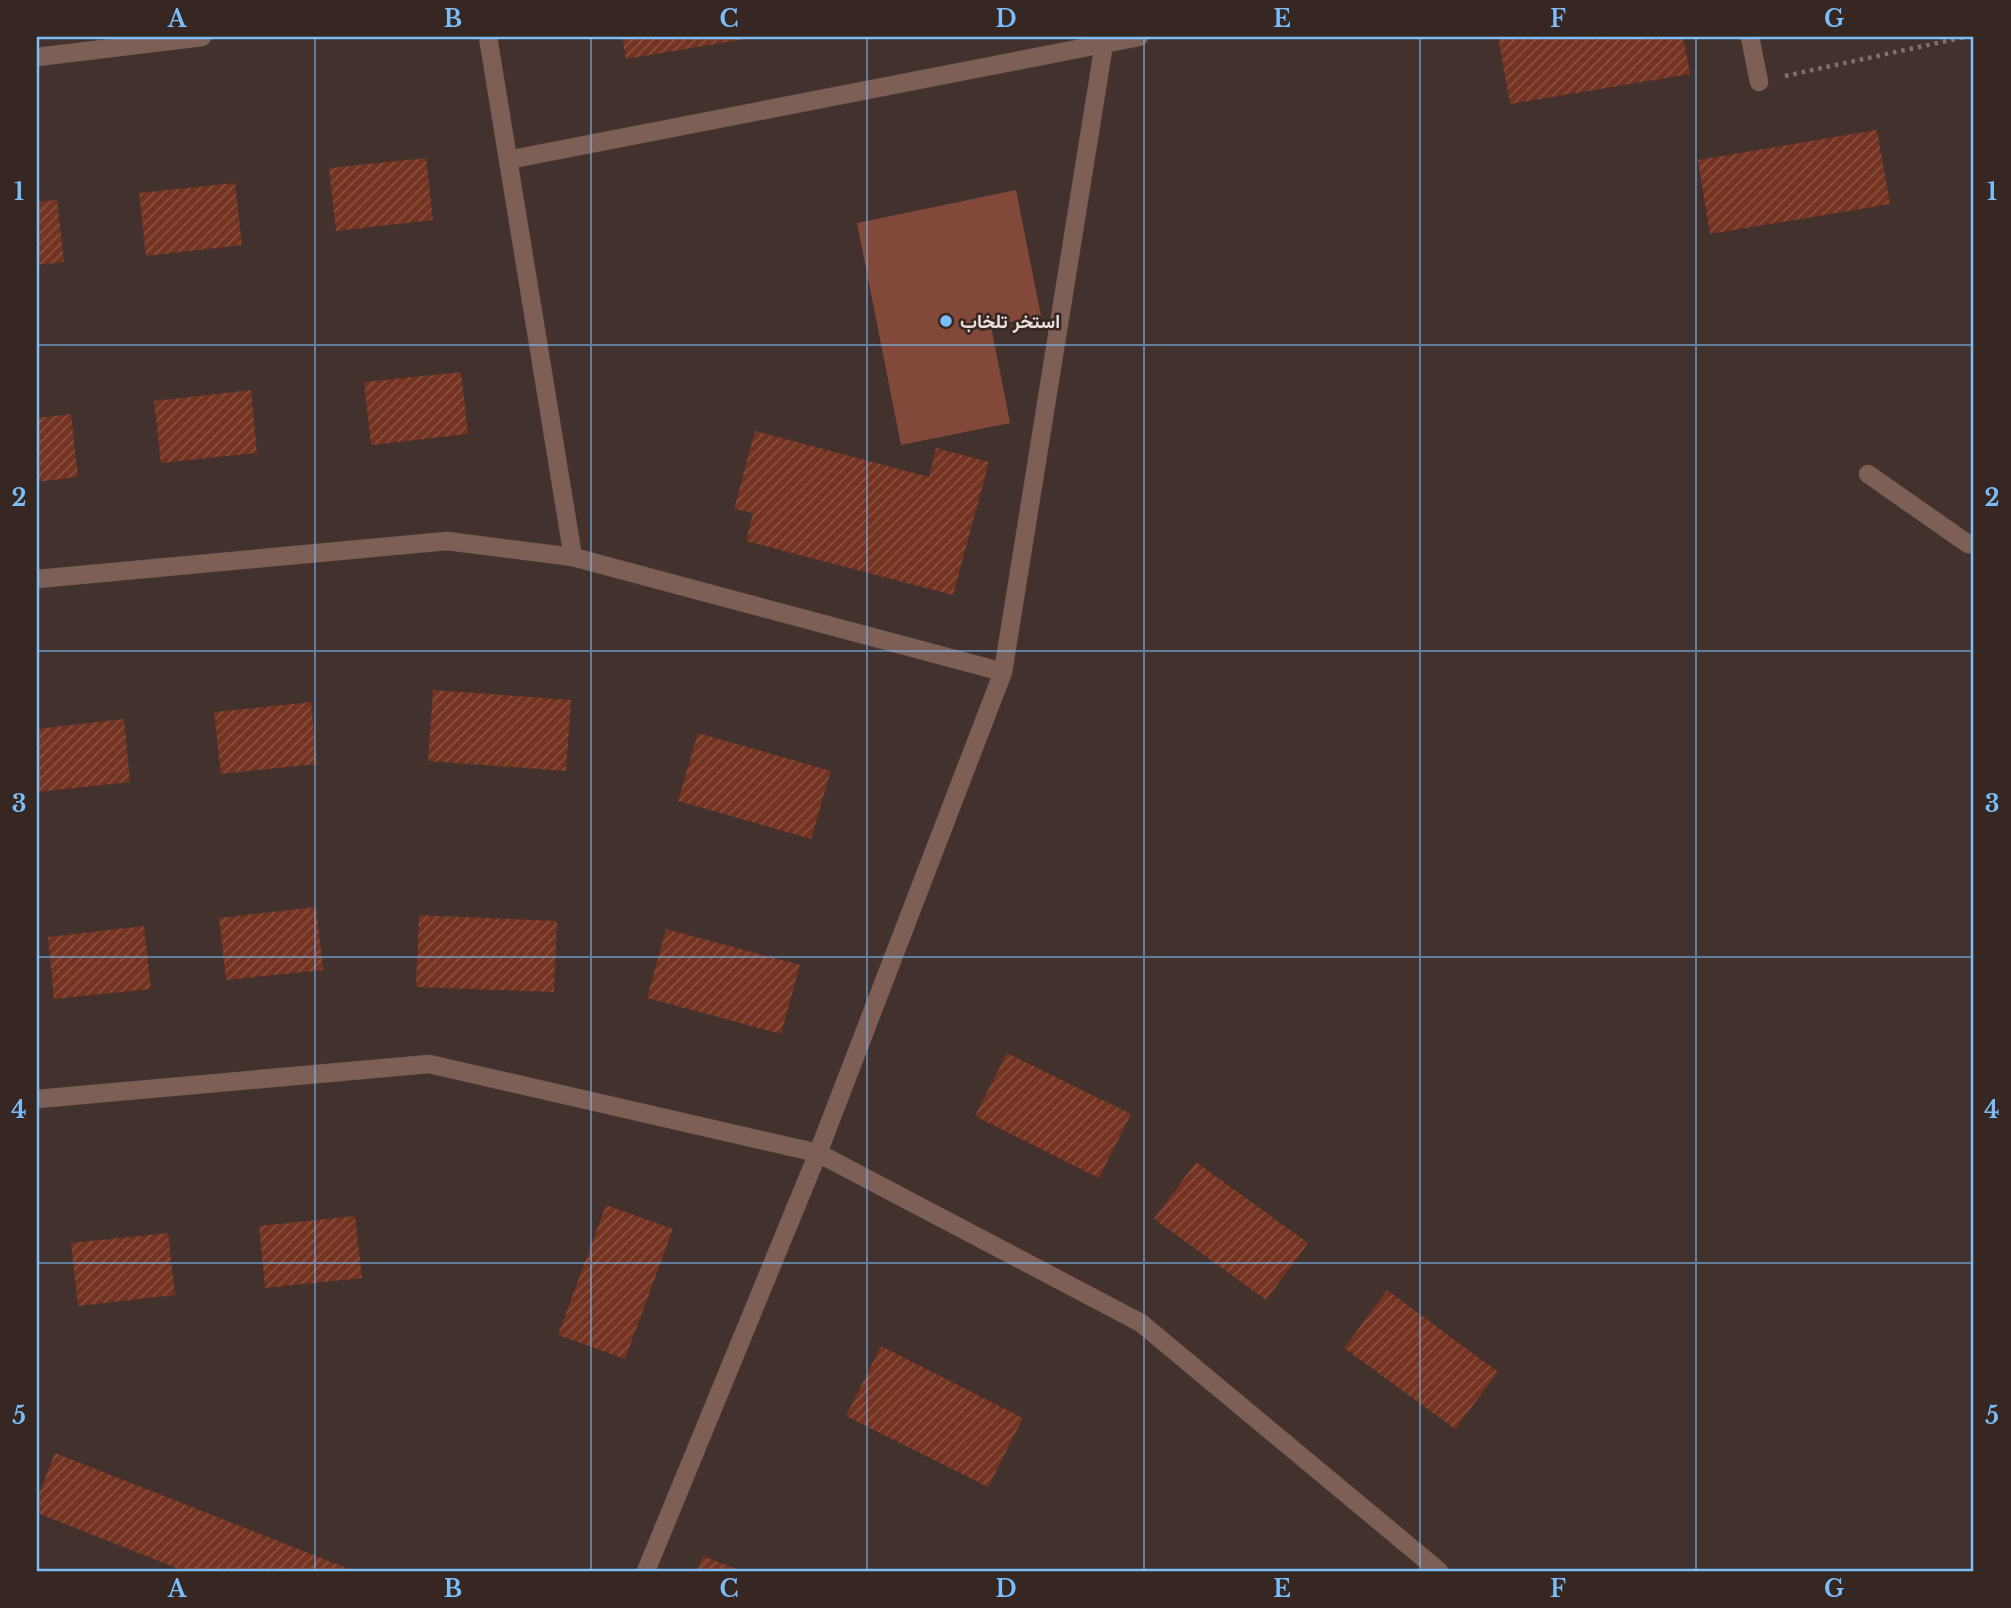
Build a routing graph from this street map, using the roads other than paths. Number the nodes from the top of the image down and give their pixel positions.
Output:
1 (202, 37) edge
2 (488, 37) edge
3 (1139, 37) edge
4 (1750, 37) edge
5 (1103, 41) edge
6 (37, 57) edge
7 (1759, 82) road end
8 (508, 160) junction
9 (1868, 474) dead end
10 (1974, 544) edge
11 (573, 557) junction
12 (37, 579) edge
13 (1003, 672) junction
14 (37, 1099) edge
15 (818, 1153) junction
16 (646, 1571) edge
17 (1439, 1571) edge

1 - 6 street
2 - 8 street
3 - 5 street
4 - 7 street
5 - 8 street
5 - 13 street
8 - 11 street
9 - 10 street
11 - 12 street
11 - 13 street
13 - 15 street
14 - 15 street
15 - 16 street
15 - 17 street

